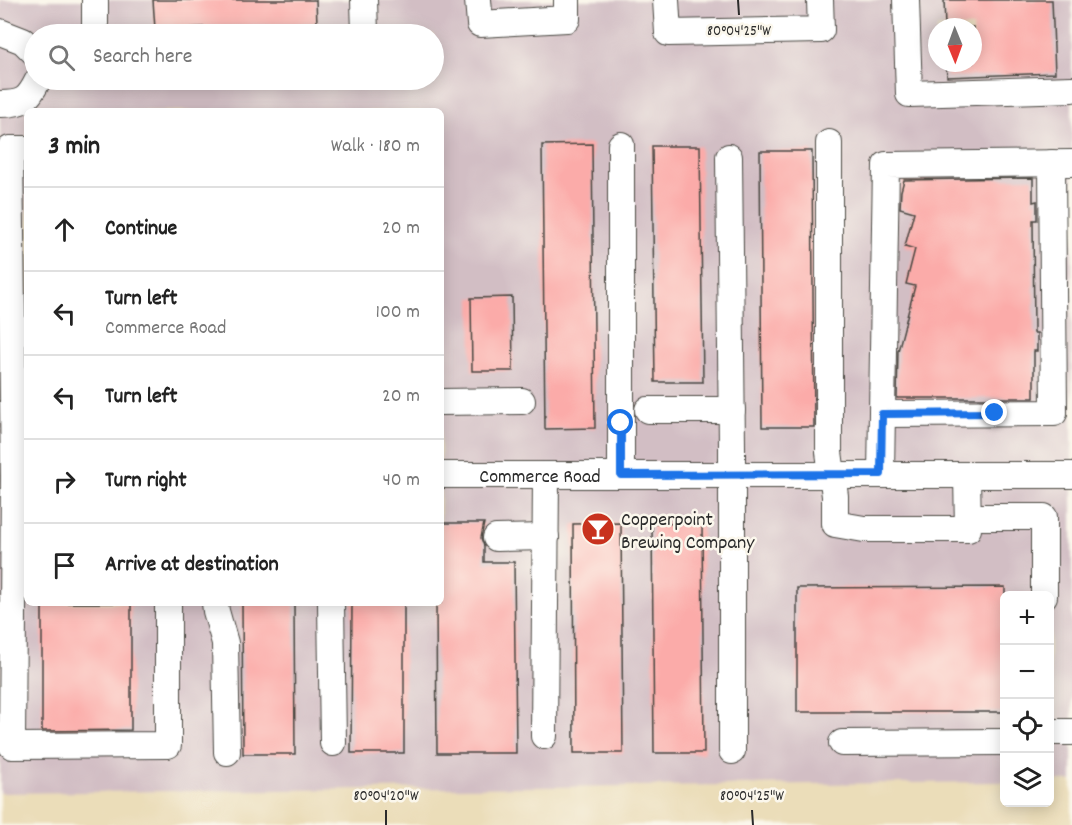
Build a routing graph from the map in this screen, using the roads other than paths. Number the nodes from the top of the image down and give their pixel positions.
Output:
1 (94, 0) edge
2 (364, 0) edge
3 (478, 0) edge
4 (567, 0) edge
5 (666, 0) edge
6 (820, 0) edge
7 (906, 0) edge
8 (95, 24) edge
9 (365, 24) edge
10 (0, 32) edge
11 (24, 42) edge
12 (1072, 89) edge
13 (33, 90) edge
14 (0, 104) edge
15 (830, 143) dead end
16 (621, 145) dead end
17 (24, 148) edge
18 (729, 157) dead end
19 (1062, 163) edge
20 (522, 401) dead end
21 (444, 402) edge
22 (648, 410) dead end
23 (732, 410) junction
24 (882, 414) junction
25 (832, 474) junction
26 (881, 474) junction
27 (1072, 474) edge
28 (444, 475) edge
29 (546, 475) junction
30 (621, 475) junction
31 (732, 475) junction
32 (967, 475) junction
33 (20, 476) edge
34 (968, 517) junction
35 (546, 537) junction
36 (496, 538) dead end
37 (1044, 591) edge
38 (168, 606) edge
39 (216, 606) edge
40 (331, 606) edge
41 (1054, 732) edge
42 (1072, 732) edge
43 (544, 736) dead end
44 (1000, 742) edge
45 (333, 743) dead end
46 (842, 743) dead end
47 (732, 751) dead end
48 (227, 752) dead end

1 - 8 street
2 - 9 street
3 - 4 street
5 - 6 street
7 - 12 street
10 - 11 street
13 - 14 street
15 - 25 street
16 - 30 street
17 - 33 street
18 - 23 street
19 - 24 street
19 - 24 street
20 - 21 street
22 - 23 street
23 - 31 street
24 - 26 street
25 - 26 street, Commerce Road
25 - 31 street, Commerce Road
25 - 34 street
26 - 32 street, Commerce Road
27 - 32 street, Commerce Road
28 - 29 street, Commerce Road
29 - 30 street, Commerce Road
29 - 35 street
30 - 31 street, Commerce Road
31 - 47 street
32 - 34 street
33 - 38 street
34 - 37 street
35 - 36 street
35 - 43 street
39 - 48 street
40 - 45 street
41 - 42 street
44 - 46 street

